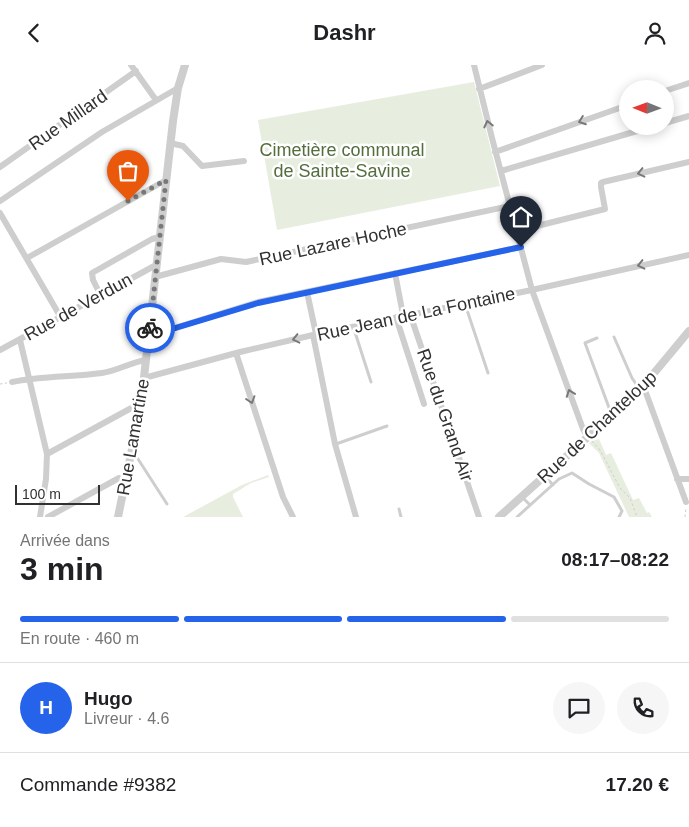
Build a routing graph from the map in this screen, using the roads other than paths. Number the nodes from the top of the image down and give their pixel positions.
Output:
1 (131, 65) edge
2 (185, 65) edge
3 (474, 65) edge
4 (542, 65) edge
5 (136, 71) junction
6 (689, 83) edge
7 (178, 88) junction
8 (674, 88) edge
9 (479, 89) junction
10 (156, 100) junction
11 (619, 108) edge
12 (689, 116) edge
13 (674, 120) edge
14 (623, 135) edge
15 (170, 143) junction
16 (496, 152) junction
17 (244, 161) dead end
18 (689, 162) edge
19 (0, 167) edge
20 (501, 171) junction
21 (166, 180) junction
22 (0, 201) edge
23 (510, 206) junction
24 (0, 213) edge
25 (517, 231) junction
26 (159, 237) junction
27 (521, 247) junction
28 (689, 255) edge
29 (27, 258) junction
30 (156, 265) junction
31 (395, 273) junction
32 (155, 277) junction
33 (532, 289) junction
34 (307, 292) junction
35 (100, 294) junction
36 (465, 303) junction
37 (403, 315) junction
38 (60, 316) junction
39 (353, 326) junction
40 (689, 331) edge
41 (315, 334) junction
42 (149, 336) junction
43 (614, 337) dead end
44 (597, 338) dead end
45 (20, 339) junction
46 (0, 350) edge
47 (236, 353) junction
48 (146, 360) junction
49 (488, 373) dead end
50 (30, 378) junction
51 (144, 378) junction
52 (12, 382) dead end
53 (371, 382) dead end
54 (642, 389) junction
55 (424, 404) dead end
56 (140, 407) junction
57 (612, 416) junction
58 (386, 426) dead end
59 (588, 438) junction
60 (335, 444) junction
61 (131, 453) junction
62 (47, 454) junction
63 (546, 475) junction
64 (126, 478) junction
65 (677, 479) junction
66 (689, 479) edge
67 (553, 485) junction
68 (522, 497) junction
69 (686, 502) road end
70 (167, 504) dead end
71 (530, 505) junction
72 (399, 509) dead end
73 (40, 517) edge
74 (48, 517) edge
75 (118, 517) edge
76 (293, 517) edge
77 (356, 517) edge
78 (401, 517) edge
79 (480, 517) edge
80 (499, 517) edge
81 (517, 517) edge
82 (619, 517) edge

1 - 5 street
2 - 7 street, Rue Lamartine
3 - 9 street
4 - 9 street
5 - 10 street
5 - 19 street, Rue Millard
6 - 8 street
7 - 10 street
7 - 15 street, Rue Lamartine
16 -> 9 street
10 - 22 street
11 -> 16 street
12 - 13 street
14 - 20 street
15 - 17 street
15 - 21 street, Rue Lamartine
16 - 20 street
18 -> 25 street
20 - 23 street
21 - 26 street, Rue Lamartine
21 - 29 street
23 - 25 street
23 - 32 street, Rue Lazare Hoche
24 - 29 street
25 - 27 street
26 - 30 street, Rue Lamartine
26 - 35 street
27 - 31 street
27 - 33 street
28 -> 33 street, Rue Jean de La Fontaine
29 - 38 street
30 - 32 street, Rue Lamartine
30 - 35 street, Rue de Verdun
31 - 34 street
31 - 37 street
32 - 42 street, Rue Lamartine
33 - 36 street, Rue Jean de La Fontaine
59 -> 33 street
34 - 41 street
34 - 42 street
35 - 38 street, Rue de Verdun
36 - 37 street, Rue Jean de La Fontaine
36 - 49 lane
37 - 39 street, Rue Jean de La Fontaine
37 - 55 street
37 - 79 street, Rue du Grand Air
38 - 45 street, Rue de Verdun
39 - 41 street, Rue Jean de La Fontaine
39 - 53 lane
40 - 54 street, Rue de Chanteloup
41 -> 47 street, Rue Jean de La Fontaine
41 - 60 street
42 - 48 street, Rue Lamartine
43 - 54 lane
44 - 57 lane
45 - 46 street, Rue de Verdun
45 - 50 street
47 - 51 street, Rue Jean de La Fontaine
47 -> 76 street
48 - 50 street
48 - 51 street, Rue Lamartine
50 - 52 street
50 - 62 street
51 - 56 street, Rue Lamartine
54 - 57 street, Rue de Chanteloup
54 - 65 street
56 - 61 street, Rue Lamartine
56 - 62 street
57 - 59 street, Rue de Chanteloup
58 - 60 lane
59 - 63 street, Rue de Chanteloup
60 - 77 street
61 - 64 street, Rue Lamartine
61 - 70 lane
62 - 73 street
63 - 67 lane
63 - 68 street, Rue de Chanteloup
64 - 74 street
64 - 75 street, Rue Lamartine
65 - 66 street
65 - 69 street
67 - 71 lane
67 - 82 lane
68 - 71 lane
68 - 80 street, Rue de Chanteloup
71 - 81 lane
72 - 78 lane

